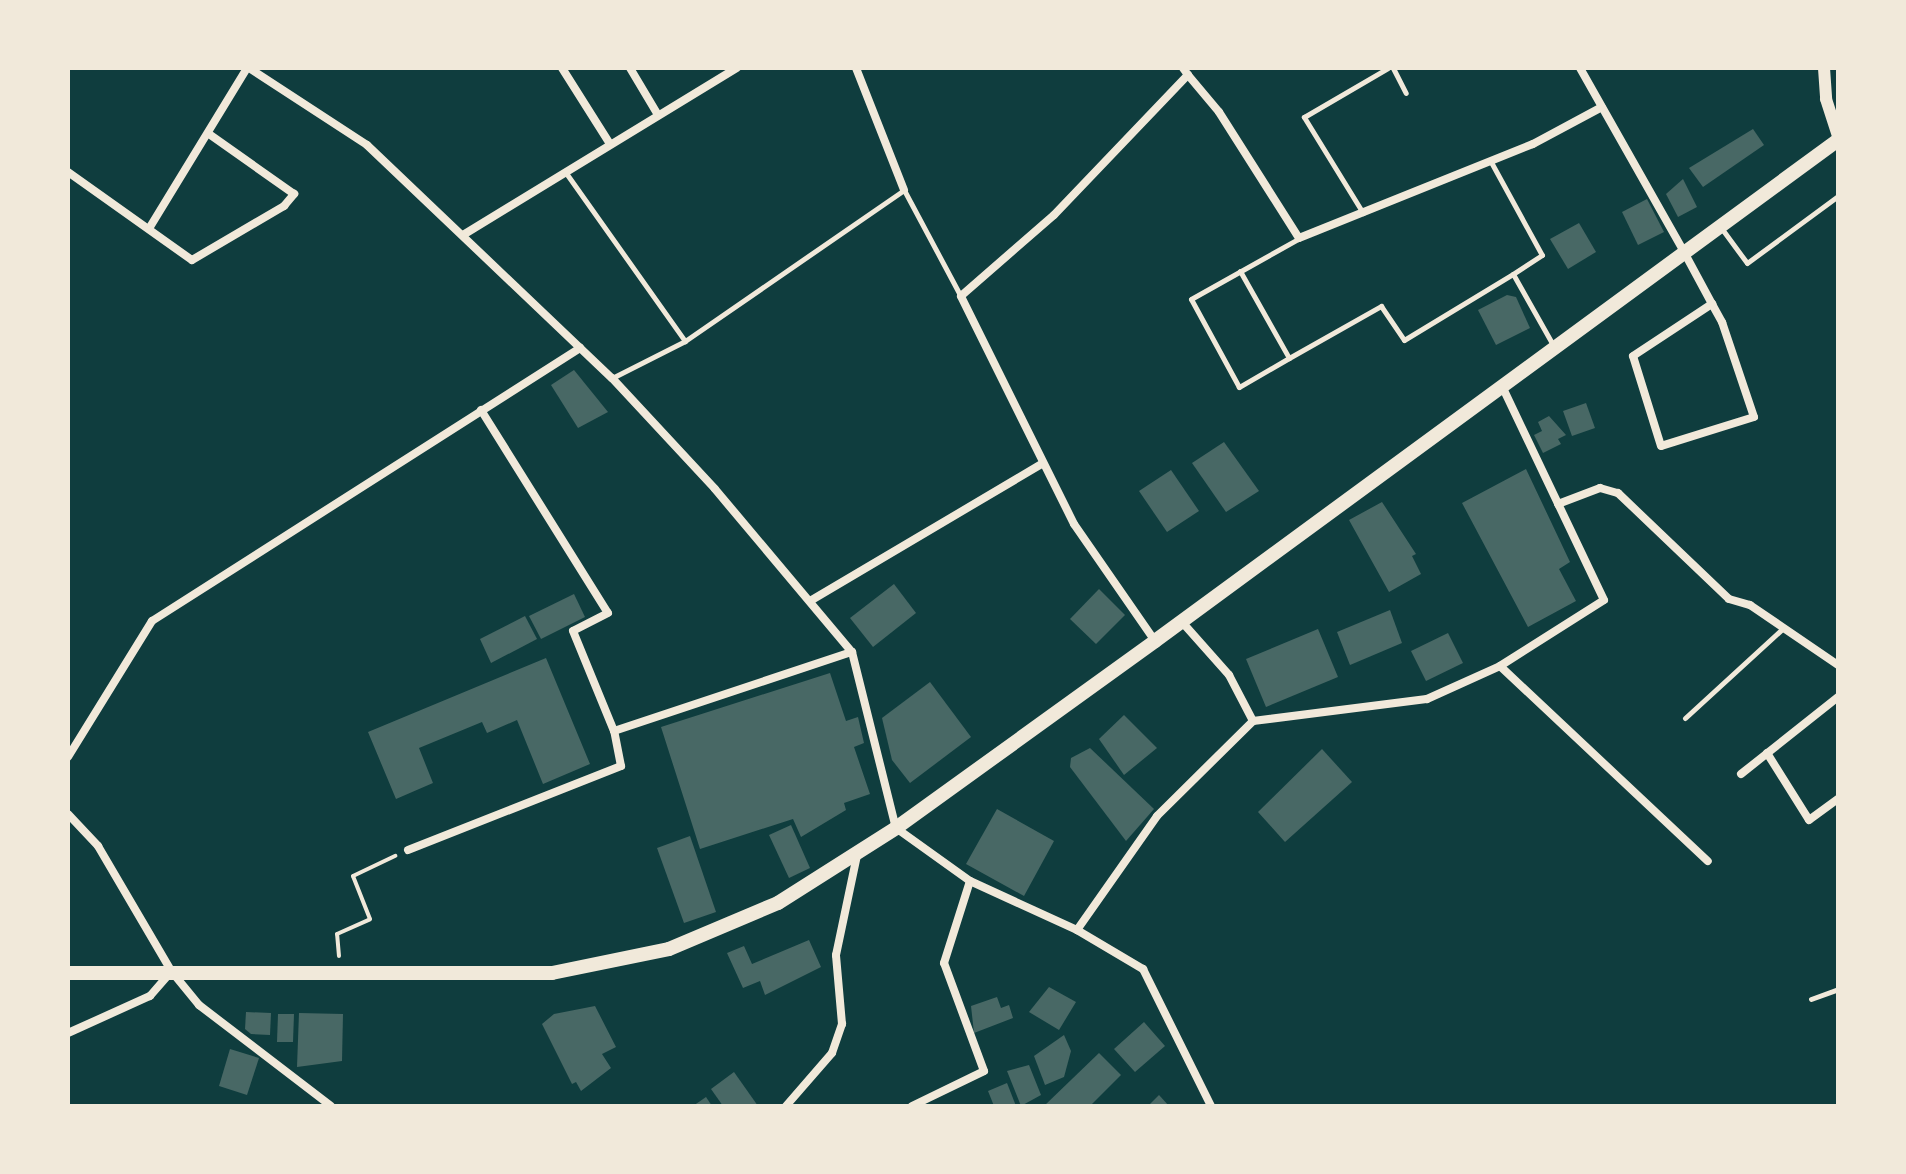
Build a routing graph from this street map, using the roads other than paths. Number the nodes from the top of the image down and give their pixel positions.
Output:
1 (248, 68) edge
2 (562, 68) edge
3 (630, 68) edge
4 (737, 68) edge
5 (856, 68) edge
6 (1391, 68) edge
7 (1580, 68) edge
8 (1824, 68) edge
9 (1186, 71) edge
10 (1406, 93) dead end
11 (1602, 107) junction
12 (658, 115) junction
13 (209, 134) junction
14 (1838, 138) edge
15 (610, 144) junction
16 (1491, 161) junction
17 (68, 172) edge
18 (566, 173) junction
19 (904, 190) junction
20 (1838, 196) edge
21 (1363, 213) junction
22 (1720, 226) junction
23 (150, 227) junction
24 (463, 235) junction
25 (1299, 238) junction
26 (1684, 252) junction
27 (1240, 271) junction
28 (1513, 274) junction
29 (961, 296) junction
30 (1712, 304) junction
31 (685, 341) junction
32 (1554, 347) junction
33 (580, 348) junction
34 (1289, 358) junction
35 (612, 378) junction
36 (1502, 386) junction
37 (481, 410) junction
38 (1042, 464) junction
39 (1558, 504) junction
40 (810, 601) junction
41 (1182, 622) junction
42 (1782, 629) junction
43 (1155, 641) junction
44 (852, 652) junction
45 (1838, 665) edge
46 (1500, 666) junction
47 (1838, 697) edge
48 (1685, 718) dead end
49 (1253, 721) junction
50 (614, 731) junction
51 (1767, 753) junction
52 (68, 757) edge
53 (1741, 774) dead end
54 (1838, 799) edge
55 (68, 814) edge
56 (896, 828) junction
57 (408, 850) road end
58 (857, 855) junction
59 (1708, 861) dead end
60 (970, 881) junction
61 (1077, 930) junction
62 (172, 972) junction
63 (68, 973) edge
64 (1838, 989) edge
65 (1811, 999) dead end
66 (68, 1033) edge
67 (331, 1106) edge
68 (786, 1106) edge
69 (912, 1106) edge
70 (1211, 1106) edge

1 - 13 street
1 - 24 street
2 - 15 street
3 - 12 street
4 - 12 street
5 - 19 street
6 - 10 lane
6 - 21 lane
7 - 11 street
8 - 14 street
9 - 25 street
9 - 29 street
11 - 16 street
11 - 26 street
12 - 15 street
13 - 23 street
13 - 23 street
14 - 22 main road
15 - 18 street
16 - 21 street
16 - 28 lane
17 - 23 street
18 - 24 street
18 - 31 lane
19 - 29 lane
19 - 31 lane
20 - 22 lane
21 - 25 street
22 - 26 main road
24 - 33 street
25 - 27 lane
26 - 30 street
26 - 32 main road
27 - 34 lane
27 - 34 lane
28 - 32 lane
28 - 34 lane
29 - 38 street
30 - 30 street
31 - 35 lane
32 - 36 main road
33 - 35 street
33 - 37 street
35 - 40 street
36 - 39 street
36 - 41 main road
37 - 50 street
37 - 52 street
38 - 40 street
38 - 43 street
39 - 42 street
39 - 46 street
40 - 44 street
41 - 43 main road
41 - 49 street
42 - 45 street
42 - 48 lane
43 - 56 main road
44 - 50 street
44 - 56 street
46 - 49 street
46 - 59 street
47 - 51 street
49 - 61 street
50 - 57 street
51 - 53 street
51 - 54 street
55 - 62 street
56 - 58 main road
56 - 60 street
58 - 62 main road
58 - 68 street
60 - 61 street
60 - 69 street
61 - 70 street
62 - 63 main road
62 - 66 street
62 - 67 street
64 - 65 lane

